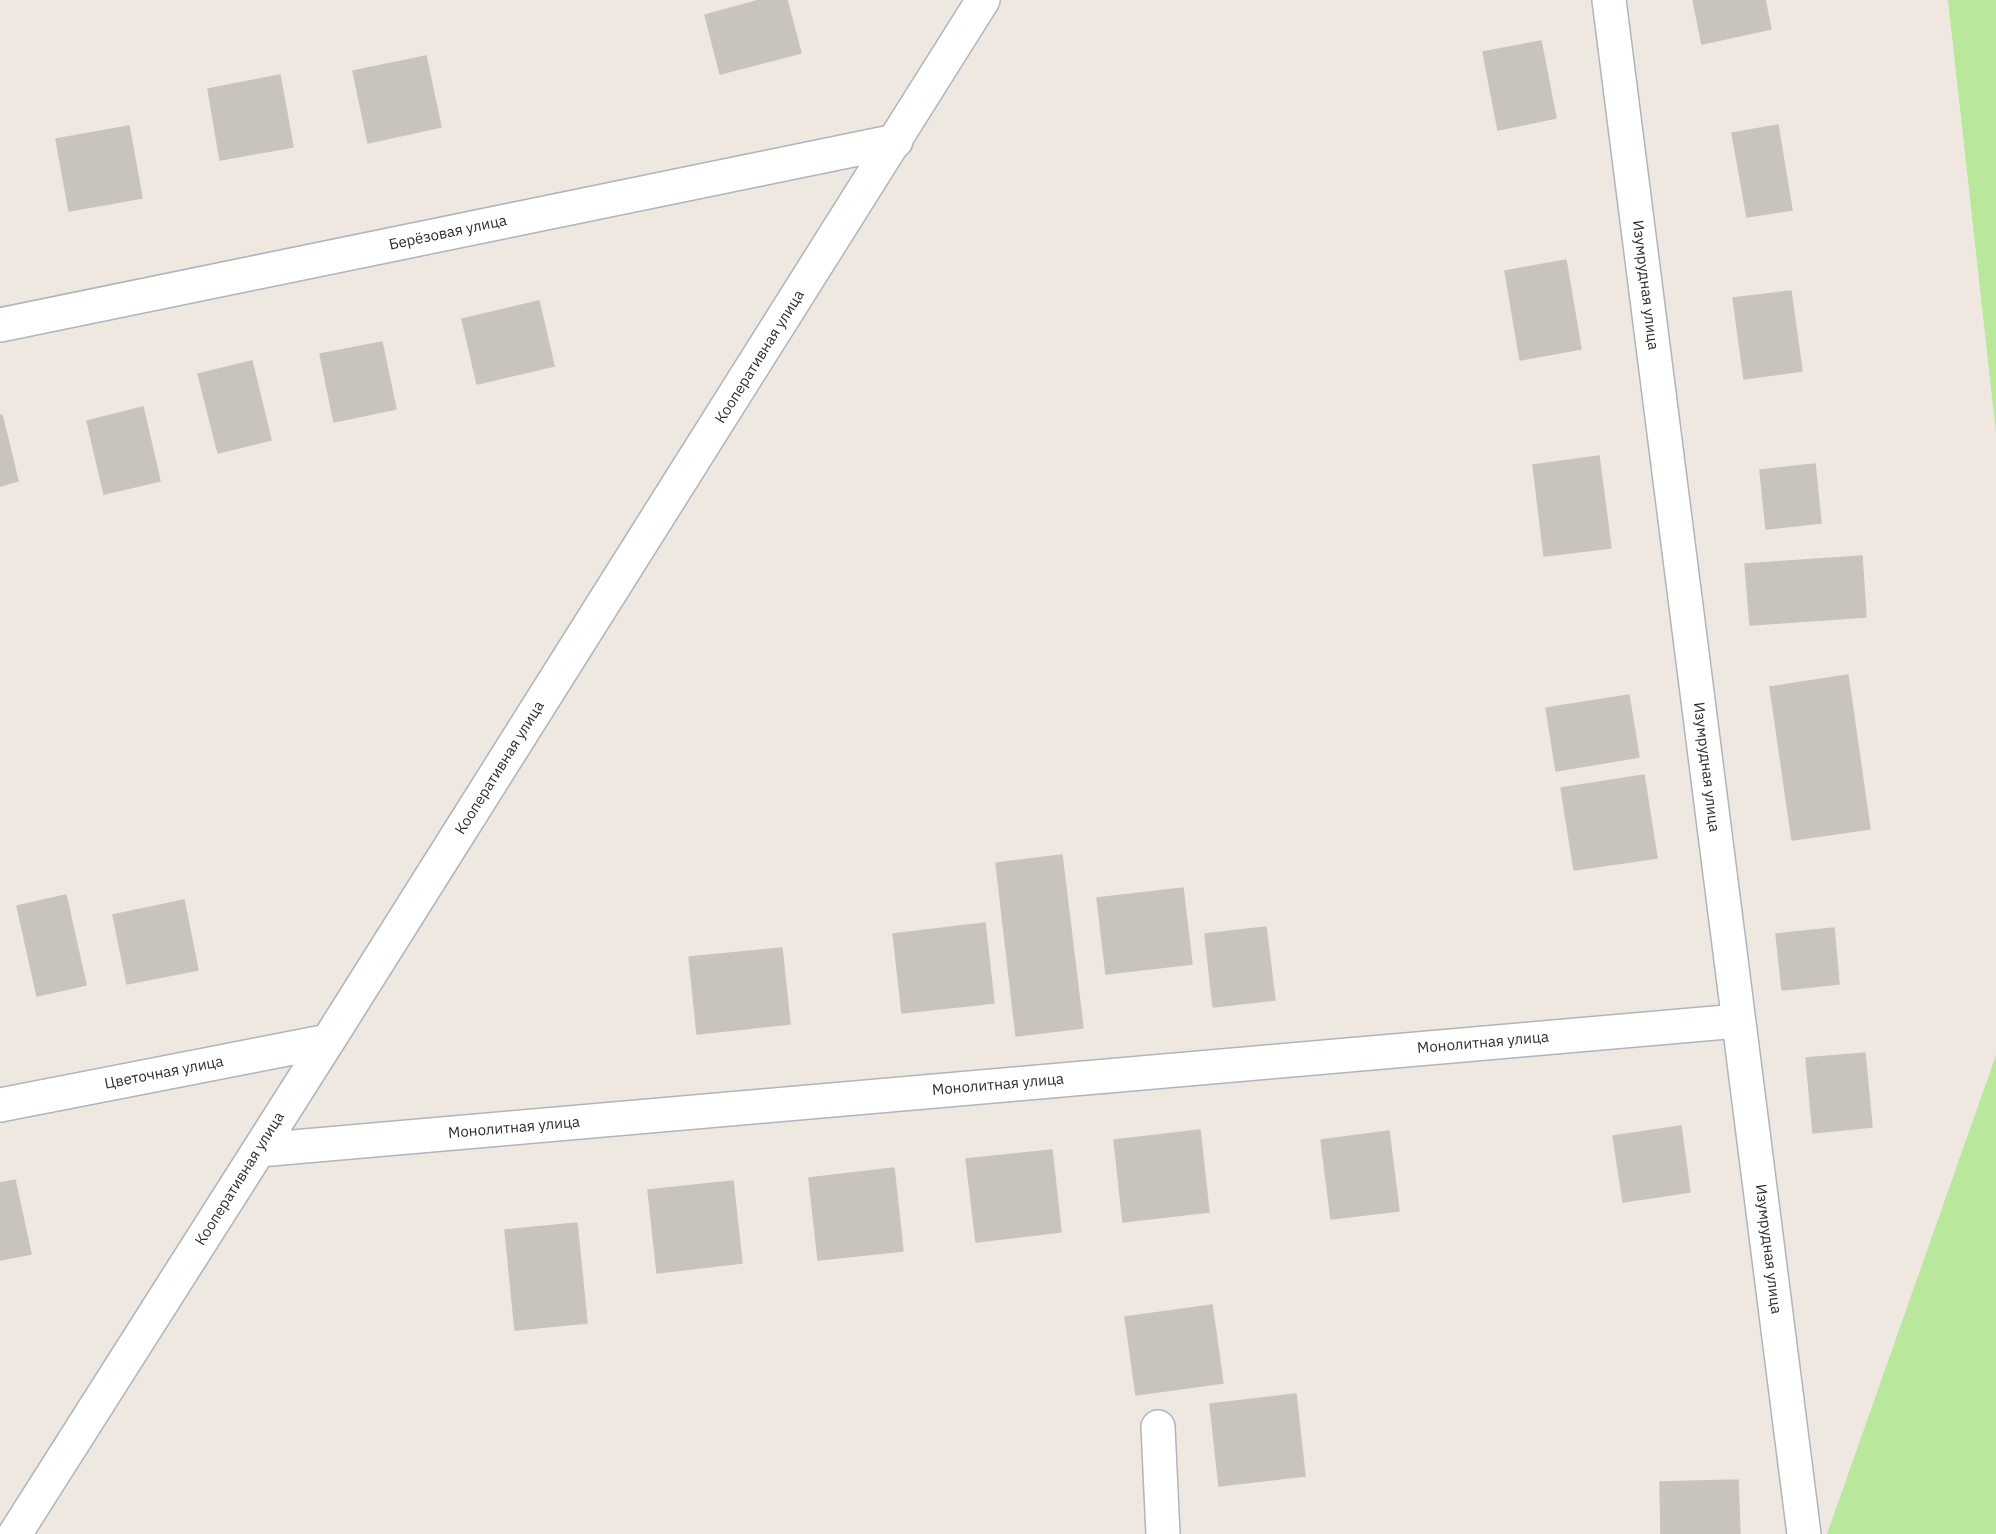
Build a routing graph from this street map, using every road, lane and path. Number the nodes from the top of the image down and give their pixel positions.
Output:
1 (983, 0) edge
2 (1609, 0) edge
3 (896, 141) junction
4 (0, 325) edge
5 (1738, 1021) junction
6 (328, 1041) junction
7 (0, 1106) edge
8 (258, 1150) junction
9 (1158, 1427) dead end
10 (15, 1534) edge
11 (1163, 1534) edge
12 (1804, 1534) edge

1 - 3 street, Кооперативная улица
2 - 5 street, Изумрудная улица
3 - 4 street, Берёзовая улица
3 - 6 street, Кооперативная улица
5 - 8 street, Монолитная улица
5 - 12 street, Изумрудная улица
6 - 7 street, Цветочная улица
6 - 8 street, Кооперативная улица
8 - 10 street, Кооперативная улица
9 - 11 street

